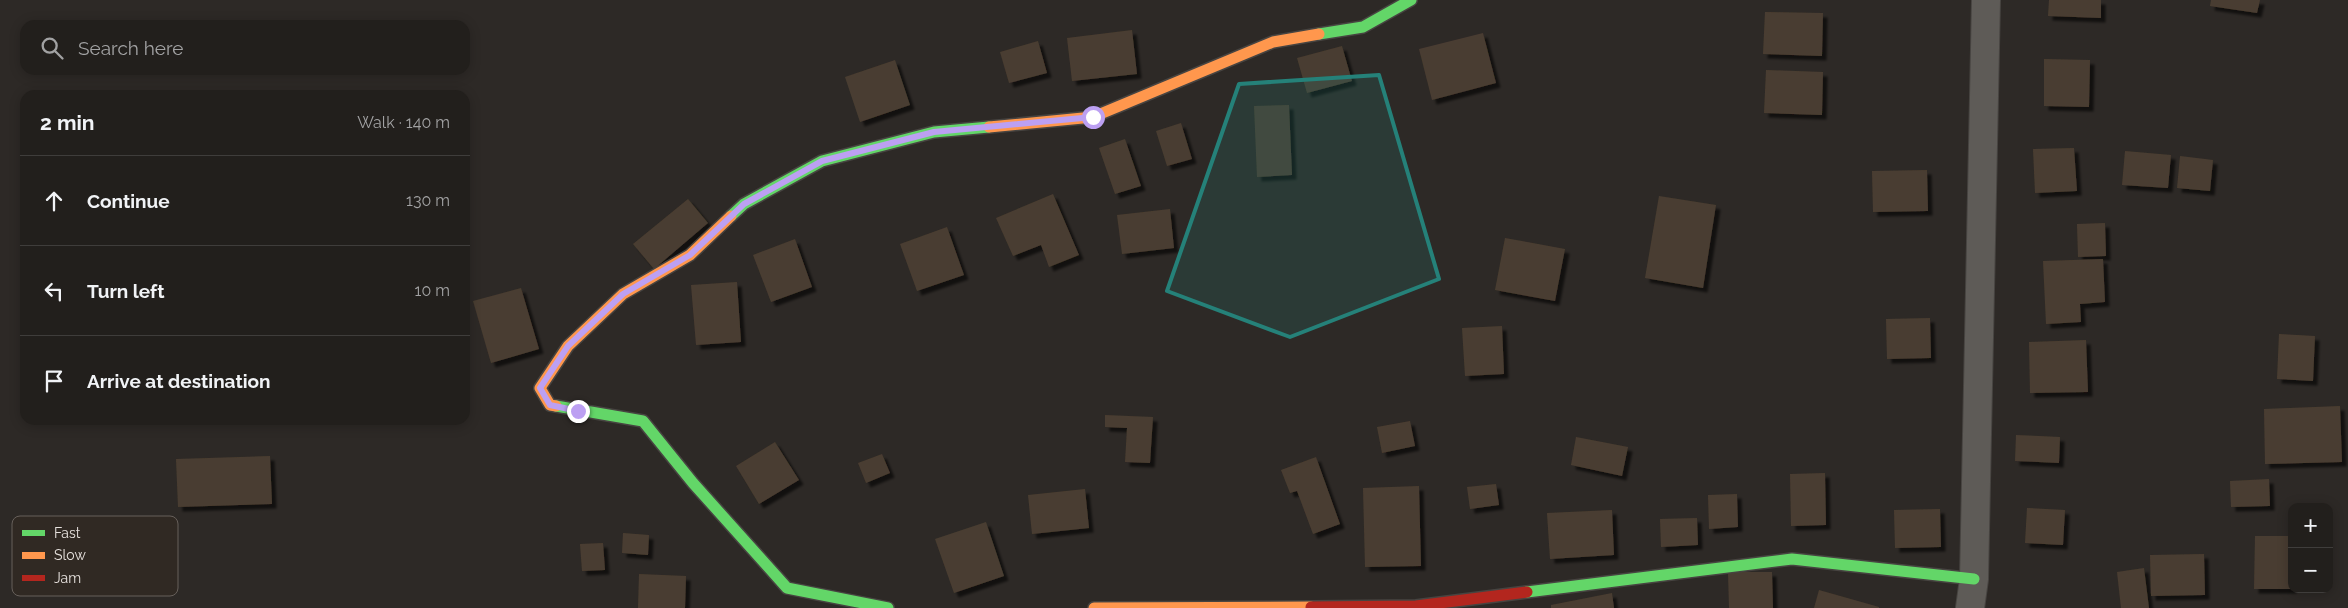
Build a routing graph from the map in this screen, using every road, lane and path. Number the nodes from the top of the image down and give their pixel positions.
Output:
1 (1411, 0) edge
2 (1986, 0) edge
3 (1974, 579) junction
4 (888, 608) edge
5 (1094, 608) edge
6 (1970, 608) edge

1 - 4 street
2 - 3 street
3 - 5 street
3 - 6 street

